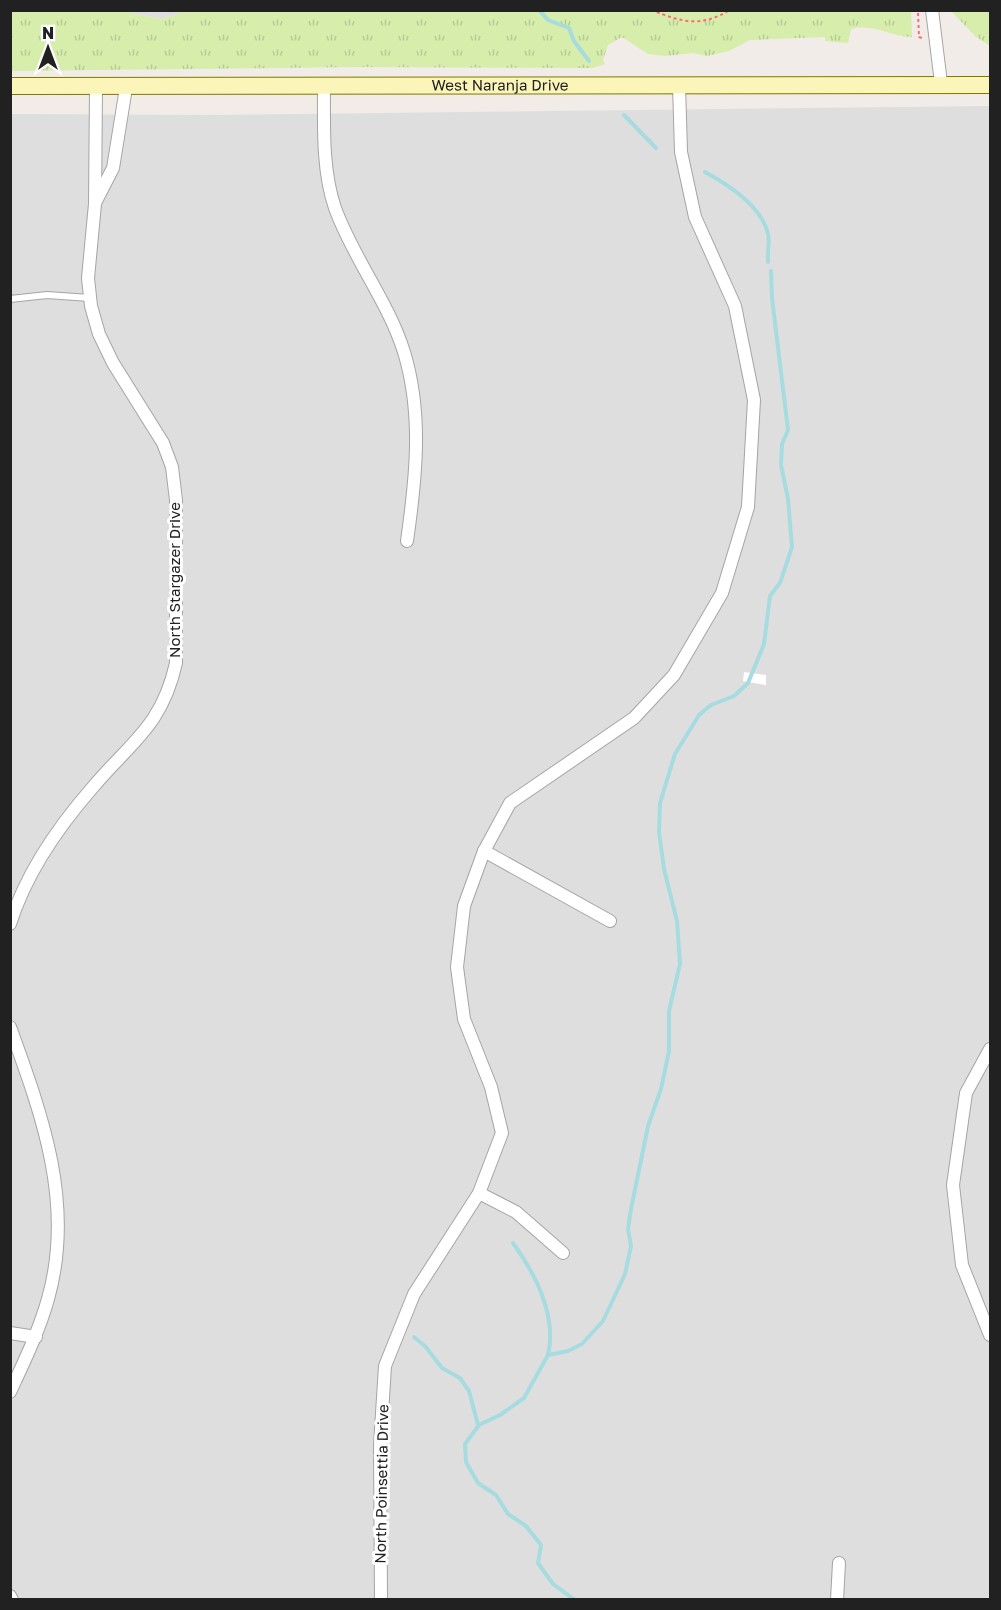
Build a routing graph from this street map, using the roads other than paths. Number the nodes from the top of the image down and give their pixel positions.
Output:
1 (932, 10) edge
2 (941, 83) junction
3 (679, 85) junction
4 (990, 85) edge
5 (10, 86) edge
6 (324, 86) junction
7 (96, 88) junction
8 (126, 88) junction
9 (95, 204) junction
10 (90, 298) junction
11 (10, 299) edge
12 (407, 541) dead end
13 (484, 851) junction
14 (610, 921) dead end
15 (10, 924) edge
16 (10, 1027) edge
17 (990, 1049) edge
18 (479, 1193) junction
19 (563, 1252) dead end
20 (10, 1333) edge
21 (990, 1335) edge
22 (36, 1337) junction
23 (10, 1392) edge
24 (839, 1563) dead end
25 (381, 1599) edge
26 (837, 1599) edge

1 - 2 street
2 - 3 street, West Naranja Drive
2 - 4 street, West Naranja Drive
3 - 6 street, West Naranja Drive
3 - 13 street, North Poinsettia Drive
5 - 7 street, West Naranja Drive
6 - 8 street, West Naranja Drive
6 - 12 street
7 - 8 street, West Naranja Drive
7 - 9 street, North Stargazer Drive
8 - 9 street, North Stargazer Drive
9 - 10 street, North Stargazer Drive
10 - 11 lane
10 - 15 street, North Stargazer Drive
13 - 14 street
13 - 18 street, North Poinsettia Drive
16 - 22 street
17 - 21 street
18 - 19 street
18 - 25 street, North Poinsettia Drive
20 - 22 street
22 - 23 street
24 - 26 street

